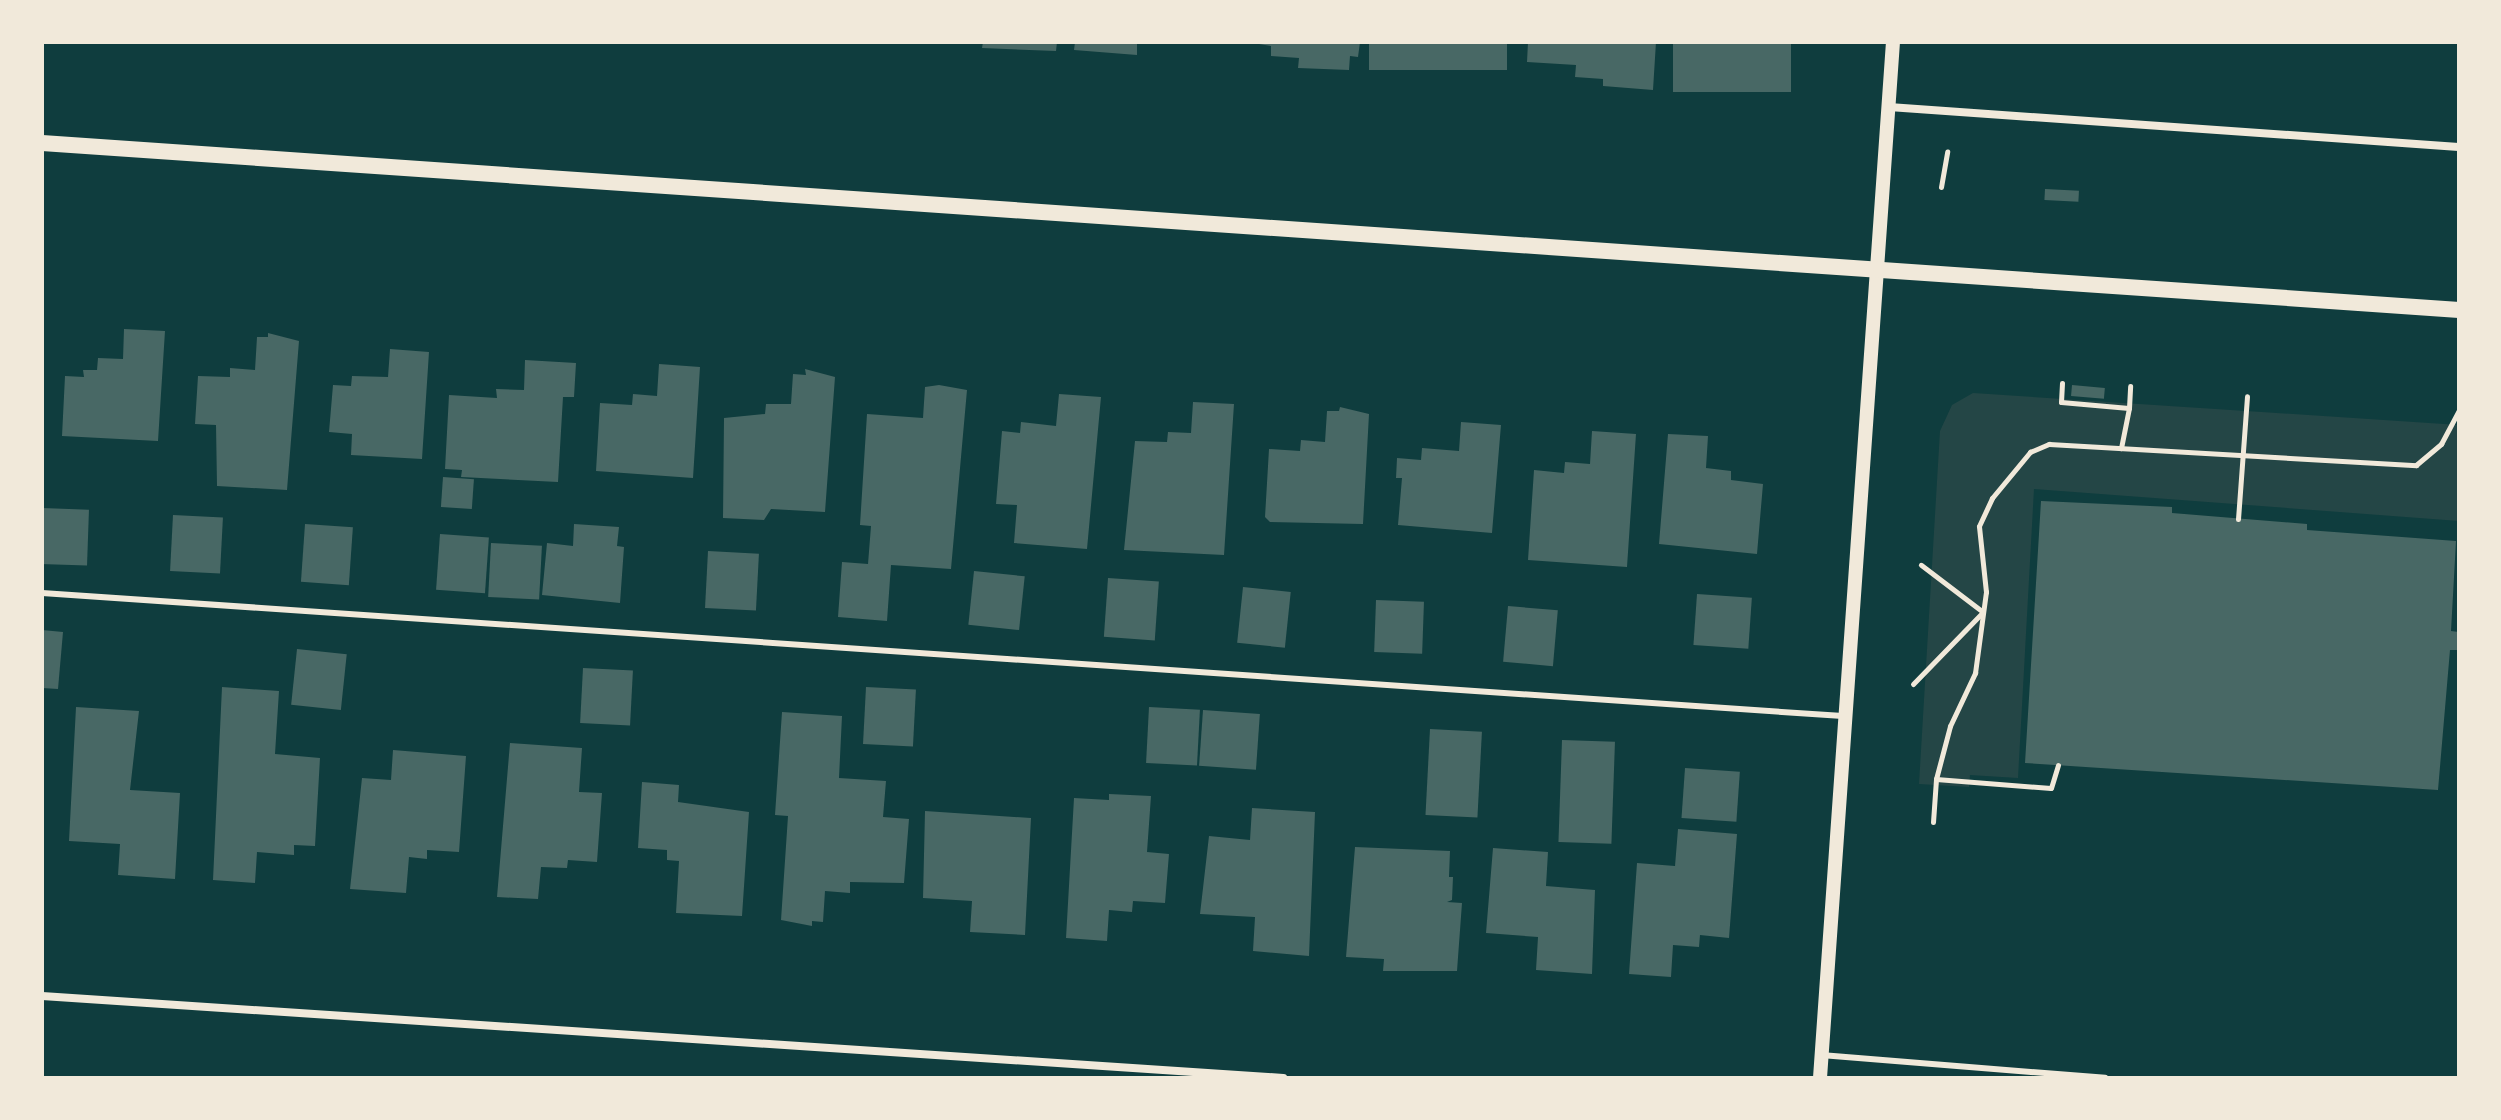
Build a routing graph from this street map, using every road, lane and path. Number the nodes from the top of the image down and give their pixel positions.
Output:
1 (1893, 42) edge
2 (1889, 107) junction
3 (42, 143) edge
4 (2459, 147) edge
5 (1947, 152) dead end
6 (1941, 187) dead end
7 (1877, 272) junction
8 (2459, 310) edge
9 (2062, 383) dead end
10 (2130, 386) dead end
11 (2247, 396) dead end
12 (2129, 408) junction
13 (2459, 410) edge
14 (2121, 448) junction
15 (2243, 455) junction
16 (2238, 519) dead end
17 (1921, 565) dead end
18 (42, 593) edge
19 (1983, 612) junction
20 (1913, 684) dead end
21 (1843, 716) junction
22 (2058, 765) dead end
23 (1936, 779) junction
24 (1933, 822) dead end
25 (42, 996) edge
26 (1821, 1055) junction
27 (1283, 1078) edge
28 (1820, 1078) edge
29 (2105, 1078) edge

1 - 2 street
2 - 4 street
2 - 7 street
3 - 7 main road
5 - 6 path
7 - 8 main road
7 - 21 street
9 - 12 path
10 - 12 path
11 - 15 path
12 - 14 path
13 - 15 path
14 - 15 path
14 - 19 path
15 - 16 path
17 - 19 path
18 - 21 lane
19 - 20 path
19 - 23 path
21 - 26 street
22 - 23 path
23 - 24 path
25 - 27 street
26 - 28 street
26 - 29 lane

